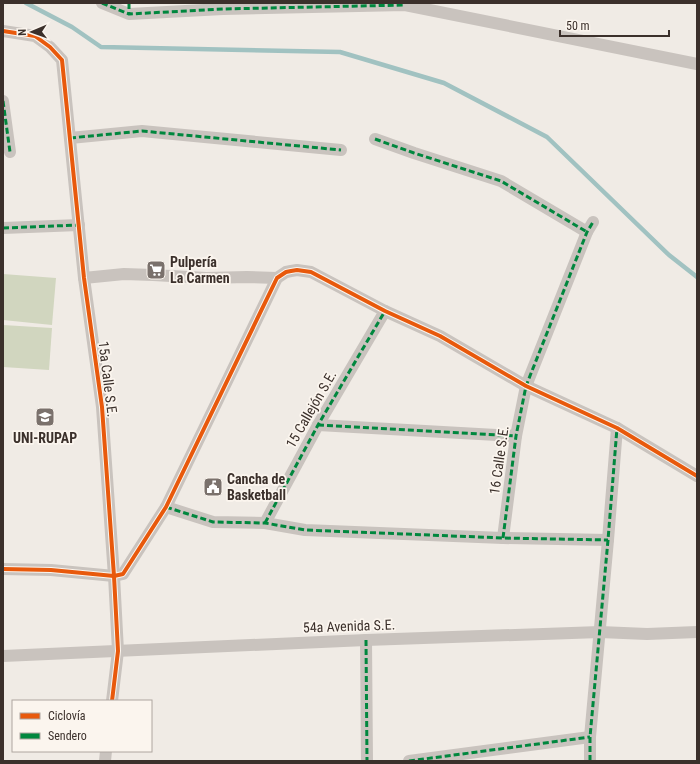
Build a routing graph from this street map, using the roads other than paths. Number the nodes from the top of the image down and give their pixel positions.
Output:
1 (102, 3) edge
2 (405, 4) edge
3 (129, 8) edge
4 (3, 31) edge
5 (697, 64) edge
6 (3, 101) edge
7 (70, 138) junction
8 (374, 138) dead end
9 (341, 150) dead end
10 (10, 152) dead end
11 (79, 225) junction
12 (3, 228) edge
13 (84, 278) junction
14 (277, 278) junction
15 (385, 311) junction
16 (526, 386) junction
17 (318, 425) junction
18 (617, 428) junction
19 (516, 436) junction
20 (697, 476) edge
21 (166, 507) junction
22 (264, 523) junction
23 (503, 538) junction
24 (608, 540) junction
25 (3, 569) edge
26 (114, 576) junction
27 (600, 632) junction
28 (697, 632) edge
29 (366, 640) junction
30 (118, 651) junction
31 (3, 656) edge
32 (112, 700) edge
33 (590, 737) junction
34 (367, 761) edge
35 (409, 761) edge
36 (590, 761) edge

1 - 3 street
2 - 3 street
2 - 5 street
4 - 7 street, 15a Calle S.E.
6 - 10 street
7 - 9 street
7 - 11 street, 15a Calle S.E.
8 - 16 street, 16 Calle S.E.
11 - 12 street
11 - 13 street, 15a Calle S.E.
13 - 14 street
13 - 26 street, 15a Calle S.E.
14 - 15 street
14 - 21 street
15 - 16 street
15 - 17 street, 15 Callejón S.E.
16 - 18 street
16 - 19 street, 16 Calle S.E.
17 - 19 street
17 - 22 street, 15 Callejón S.E.
18 - 20 street
18 - 24 street
19 - 23 street, 16 Calle S.E.
21 - 22 street
21 - 26 street
22 - 23 street
23 - 24 street
24 - 27 street
25 - 26 street
26 - 30 street, 15a Calle S.E.
27 - 28 street, 54a Avenida S.E.
27 - 29 street, 54a Avenida S.E.
27 - 33 street
29 - 30 street, 54a Avenida S.E.
29 - 34 street
30 - 31 street, 54a Avenida S.E.
30 - 32 street, 15a Calle S.E.
33 - 35 street
33 - 36 street

